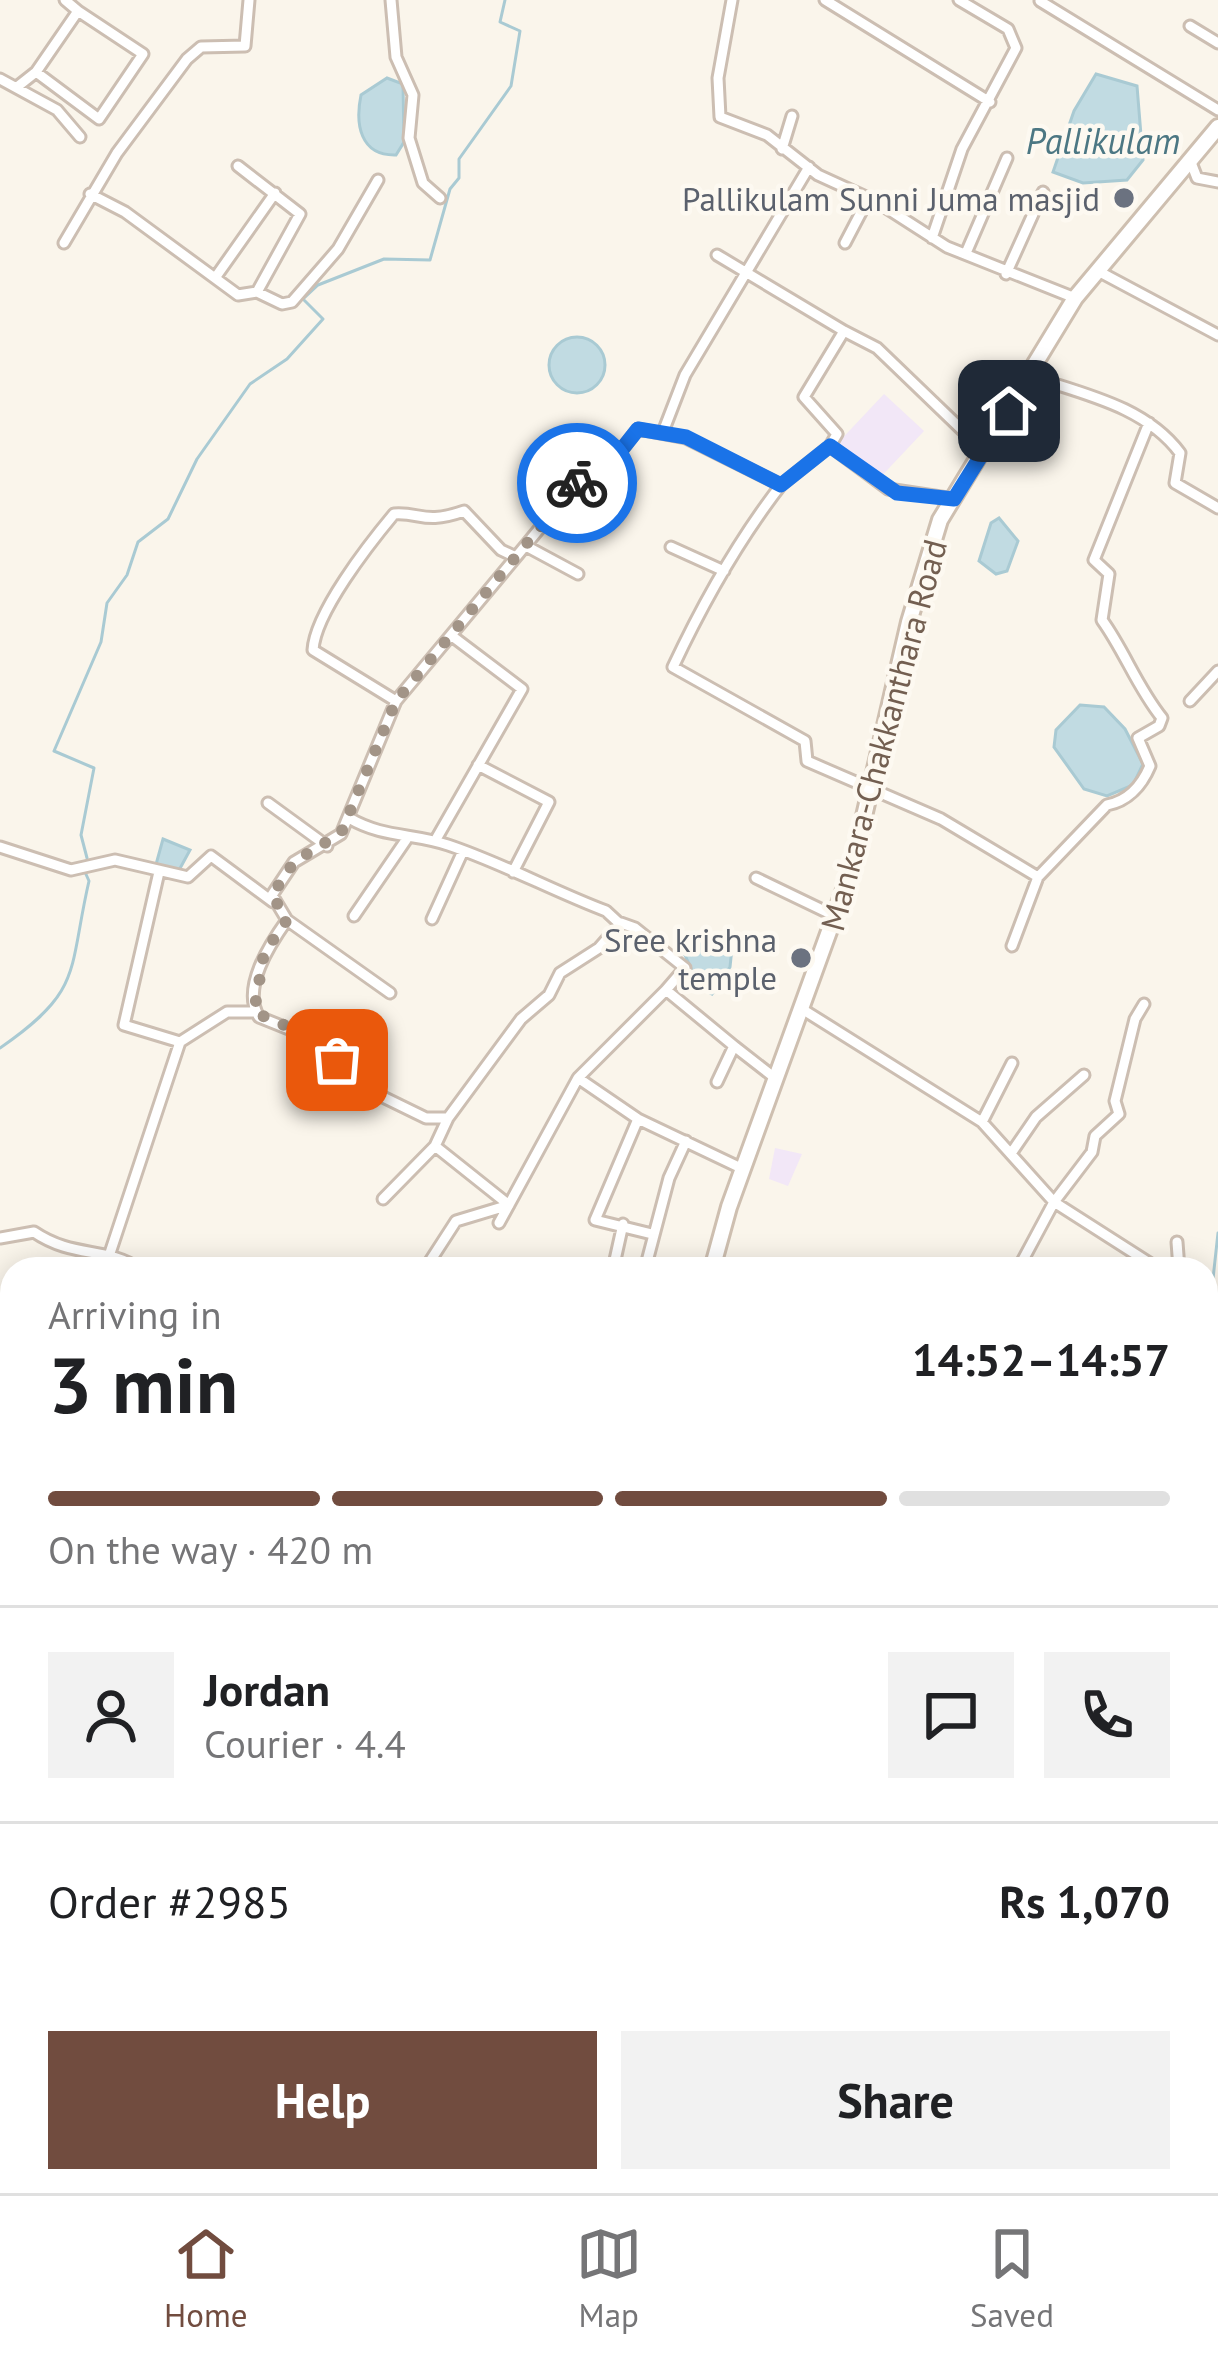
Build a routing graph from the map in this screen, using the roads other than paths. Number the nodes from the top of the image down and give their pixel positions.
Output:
1 (65, 0) edge
2 (249, 0) edge
3 (391, 0) edge
4 (732, 0) edge
5 (825, 0) edge
6 (959, 0) edge
7 (1040, 1) edge
8 (78, 11) junction
9 (1190, 26) dead end
10 (1218, 43) edge
11 (36, 72) junction
12 (0, 80) edge
13 (17, 87) junction
14 (990, 102) junction
15 (1218, 110) edge
16 (793, 116) dead end
17 (1218, 127) edge
18 (80, 137) dead end
19 (782, 149) junction
20 (1007, 158) dead end
21 (1190, 160) junction
22 (238, 166) dead end
23 (808, 167) junction
24 (378, 180) dead end
25 (1218, 182) edge
26 (1043, 192) dead end
27 (275, 193) junction
28 (90, 194) junction
29 (440, 198) dead end
30 (868, 199) junction
31 (932, 238) junction
32 (64, 243) dead end
33 (845, 243) dead end
34 (966, 253) junction
35 (717, 255) dead end
36 (744, 268) junction
37 (1098, 271) junction
38 (1006, 274) junction
39 (215, 278) junction
40 (257, 292) junction
41 (1075, 298) junction
42 (844, 331) junction
43 (1218, 335) edge
44 (1030, 376) junction
45 (1149, 423) junction
46 (663, 432) junction
47 (830, 446) junction
48 (984, 451) junction
49 (781, 485) junction
50 (954, 499) junction
51 (1218, 508) edge
52 (526, 546) junction
53 (671, 548) dead end
54 (515, 557) junction
55 (724, 571) junction
56 (578, 574) dead end
57 (452, 636) junction
58 (1218, 671) edge
59 (396, 701) junction
60 (1190, 701) dead end
61 (478, 765) junction
62 (870, 788) junction
63 (268, 802) dead end
64 (349, 818) junction
65 (406, 840) junction
66 (435, 841) junction
67 (327, 846) junction
68 (0, 847) edge
69 (463, 851) junction
70 (159, 872) junction
71 (513, 872) junction
72 (1038, 877) junction
73 (756, 878) dead end
74 (273, 902) junction
75 (354, 916) dead end
76 (837, 917) junction
77 (432, 919) dead end
78 (287, 920) junction
79 (620, 924) junction
80 (1012, 946) dead end
81 (666, 990) junction
82 (390, 993) dead end
83 (1144, 1004) dead end
84 (802, 1009) junction
85 (254, 1012) junction
86 (180, 1042) junction
87 (734, 1046) junction
88 (1012, 1063) dead end
89 (1084, 1075) dead end
90 (578, 1078) junction
91 (775, 1078) junction
92 (717, 1082) dead end
93 (448, 1118) junction
94 (638, 1118) junction
95 (982, 1122) junction
96 (686, 1142) junction
97 (435, 1146) junction
98 (1012, 1152) junction
99 (743, 1169) junction
100 (382, 1199) dead end
101 (1054, 1202) junction
102 (508, 1205) junction
103 (499, 1223) dead end
104 (623, 1224) junction
105 (652, 1234) junction
106 (0, 1238) edge
107 (1177, 1242) dead end
108 (109, 1256) junction
109 (122, 1257) edge
110 (432, 1257) edge
111 (616, 1257) edge
112 (647, 1257) edge
113 (716, 1257) edge
114 (1024, 1257) edge
115 (1139, 1257) edge
116 (1178, 1257) edge
117 (0, 1934) edge
118 (0, 1969) edge

1 - 8 street
2 - 28 street
3 - 29 street
4 - 19 street
5 - 14 street
6 - 14 street
7 - 15 street
8 - 11 street
8 - 11 street
9 - 10 street
11 - 13 street
12 - 13 street
13 - 18 street
14 - 31 street
16 - 19 street
17 - 21 main road, Mankara-Chakkanthara Road
19 - 23 street
20 - 34 street
21 - 25 street
21 - 37 main road, Mankara-Chakkanthara Road
22 - 27 street
23 - 30 street
23 - 36 street
24 - 40 street
26 - 38 street
27 - 39 street
27 - 40 street
28 - 32 street
28 - 39 street
30 - 31 street
30 - 33 street
31 - 34 street
34 - 38 street
35 - 36 street
36 - 42 street
36 - 46 street
37 - 41 main road, Mankara-Chakkanthara Road
37 - 43 street
38 - 41 street
39 - 40 street
41 - 44 main road, Mankara-Chakkanthara Road
42 - 47 street
42 - 48 street
44 - 45 street
44 - 48 main road, Mankara-Chakkanthara Road
45 - 51 street
45 - 72 street
46 - 49 street
46 - 52 street
47 - 49 street
47 - 50 street
48 - 50 main road, Mankara-Chakkanthara Road
49 - 55 street
50 - 62 main road, Mankara-Chakkanthara Road
52 - 54 street
52 - 56 street
53 - 55 street
54 - 57 street
54 - 59 street
55 - 62 street
57 - 59 street
57 - 61 street
58 - 60 street
59 - 64 street
61 - 66 street
61 - 71 street
62 - 72 street
62 - 76 main road, Mankara-Chakkanthara Road
63 - 67 street
64 - 65 street
64 - 67 street
65 - 66 street
65 - 75 street
66 - 69 street
67 - 74 street
68 - 70 street
69 - 71 street
69 - 77 street
70 - 74 street
70 - 86 street
71 - 79 street
72 - 80 street
73 - 76 street
74 - 78 street
76 - 84 main road, Mankara-Chakkanthara Road
78 - 82 street
78 - 85 street
79 - 81 street
79 - 93 street
81 - 87 street
81 - 90 street
83 - 101 street
84 - 91 main road, Mankara-Chakkanthara Road
84 - 95 street
85 - 86 street
85 - 93 street
86 - 108 street
87 - 91 street
87 - 92 street
88 - 95 street
89 - 98 street
90 - 94 street
90 - 102 street
91 - 99 main road, Mankara-Chakkanthara Road
93 - 97 street
94 - 96 street
94 - 104 street
95 - 98 street
96 - 99 street
96 - 105 street
97 - 100 street
97 - 102 street
98 - 101 street
99 - 113 main road, Mankara-Chakkanthara Road
101 - 114 street
101 - 115 street
102 - 103 street
102 - 110 street
104 - 105 street
104 - 111 street
105 - 112 street
106 - 108 street
107 - 116 street
108 - 109 street
117 - 118 street

